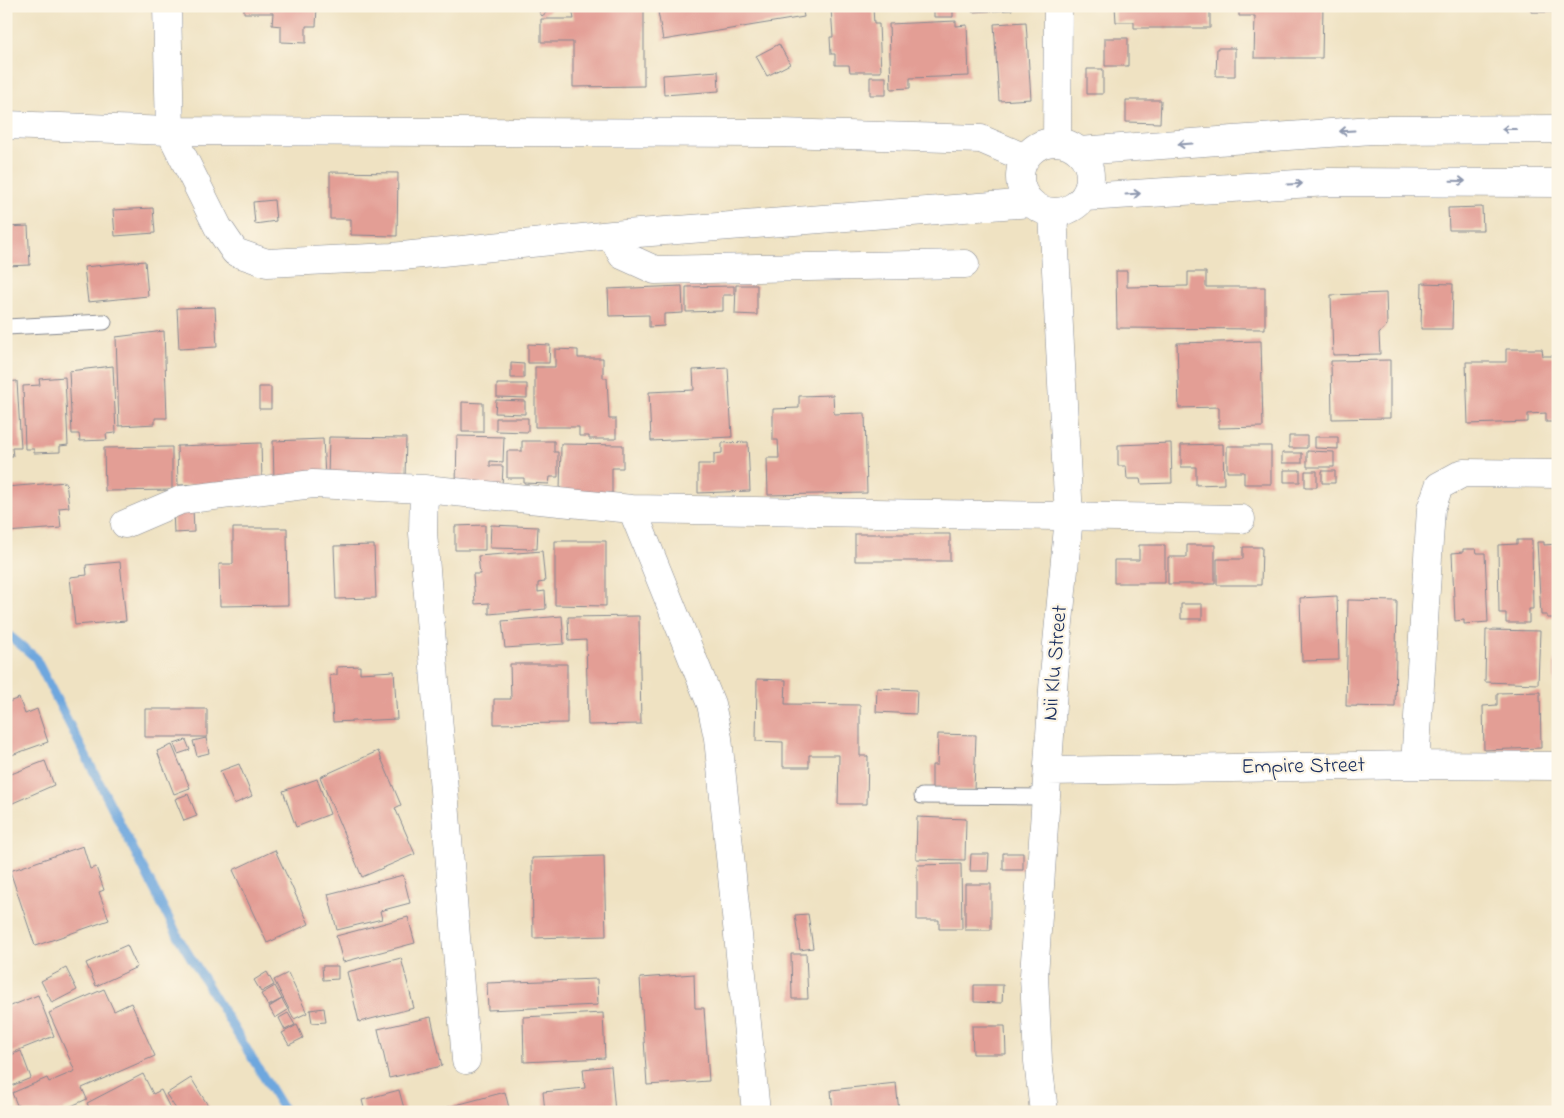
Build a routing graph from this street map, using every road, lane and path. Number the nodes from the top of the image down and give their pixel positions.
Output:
1 (167, 6) edge
2 (1058, 6) edge
3 (6, 125) edge
4 (1558, 129) edge
5 (170, 131) junction
6 (1068, 147) junction
7 (1025, 158) junction
8 (1558, 182) edge
9 (1084, 197) junction
10 (1042, 208) junction
11 (612, 235) junction
12 (965, 264) dead end
13 (104, 322) dead end
14 (6, 327) edge
15 (1558, 474) edge
16 (424, 489) junction
17 (632, 509) junction
18 (1069, 517) junction
19 (1241, 519) dead end
20 (125, 524) dead end
21 (1415, 765) junction
22 (1558, 766) edge
23 (1048, 771) junction
24 (922, 796) dead end
25 (1046, 797) junction
26 (466, 1060) dead end
27 (756, 1112) edge
28 (1044, 1112) edge

1 - 5 street
2 - 6 street
3 - 5 street
4 -> 6 street
5 - 7 street
5 - 11 street
6 - 7 street
6 - 9 street
7 - 10 street
9 -> 8 street
9 - 10 street
10 - 11 street
10 - 18 street, Nii Klu Street
11 - 12 street
13 - 14 lane
15 - 21 street
16 - 17 street
16 - 20 street
16 - 26 street
17 - 18 street
17 - 27 street
18 - 19 street
18 - 23 street, Nii Klu Street
21 - 22 street, Empire Street
21 - 23 street, Empire Street
23 - 25 street, Nii Klu Street
24 - 25 lane
25 - 28 street, Nii Klu Street

